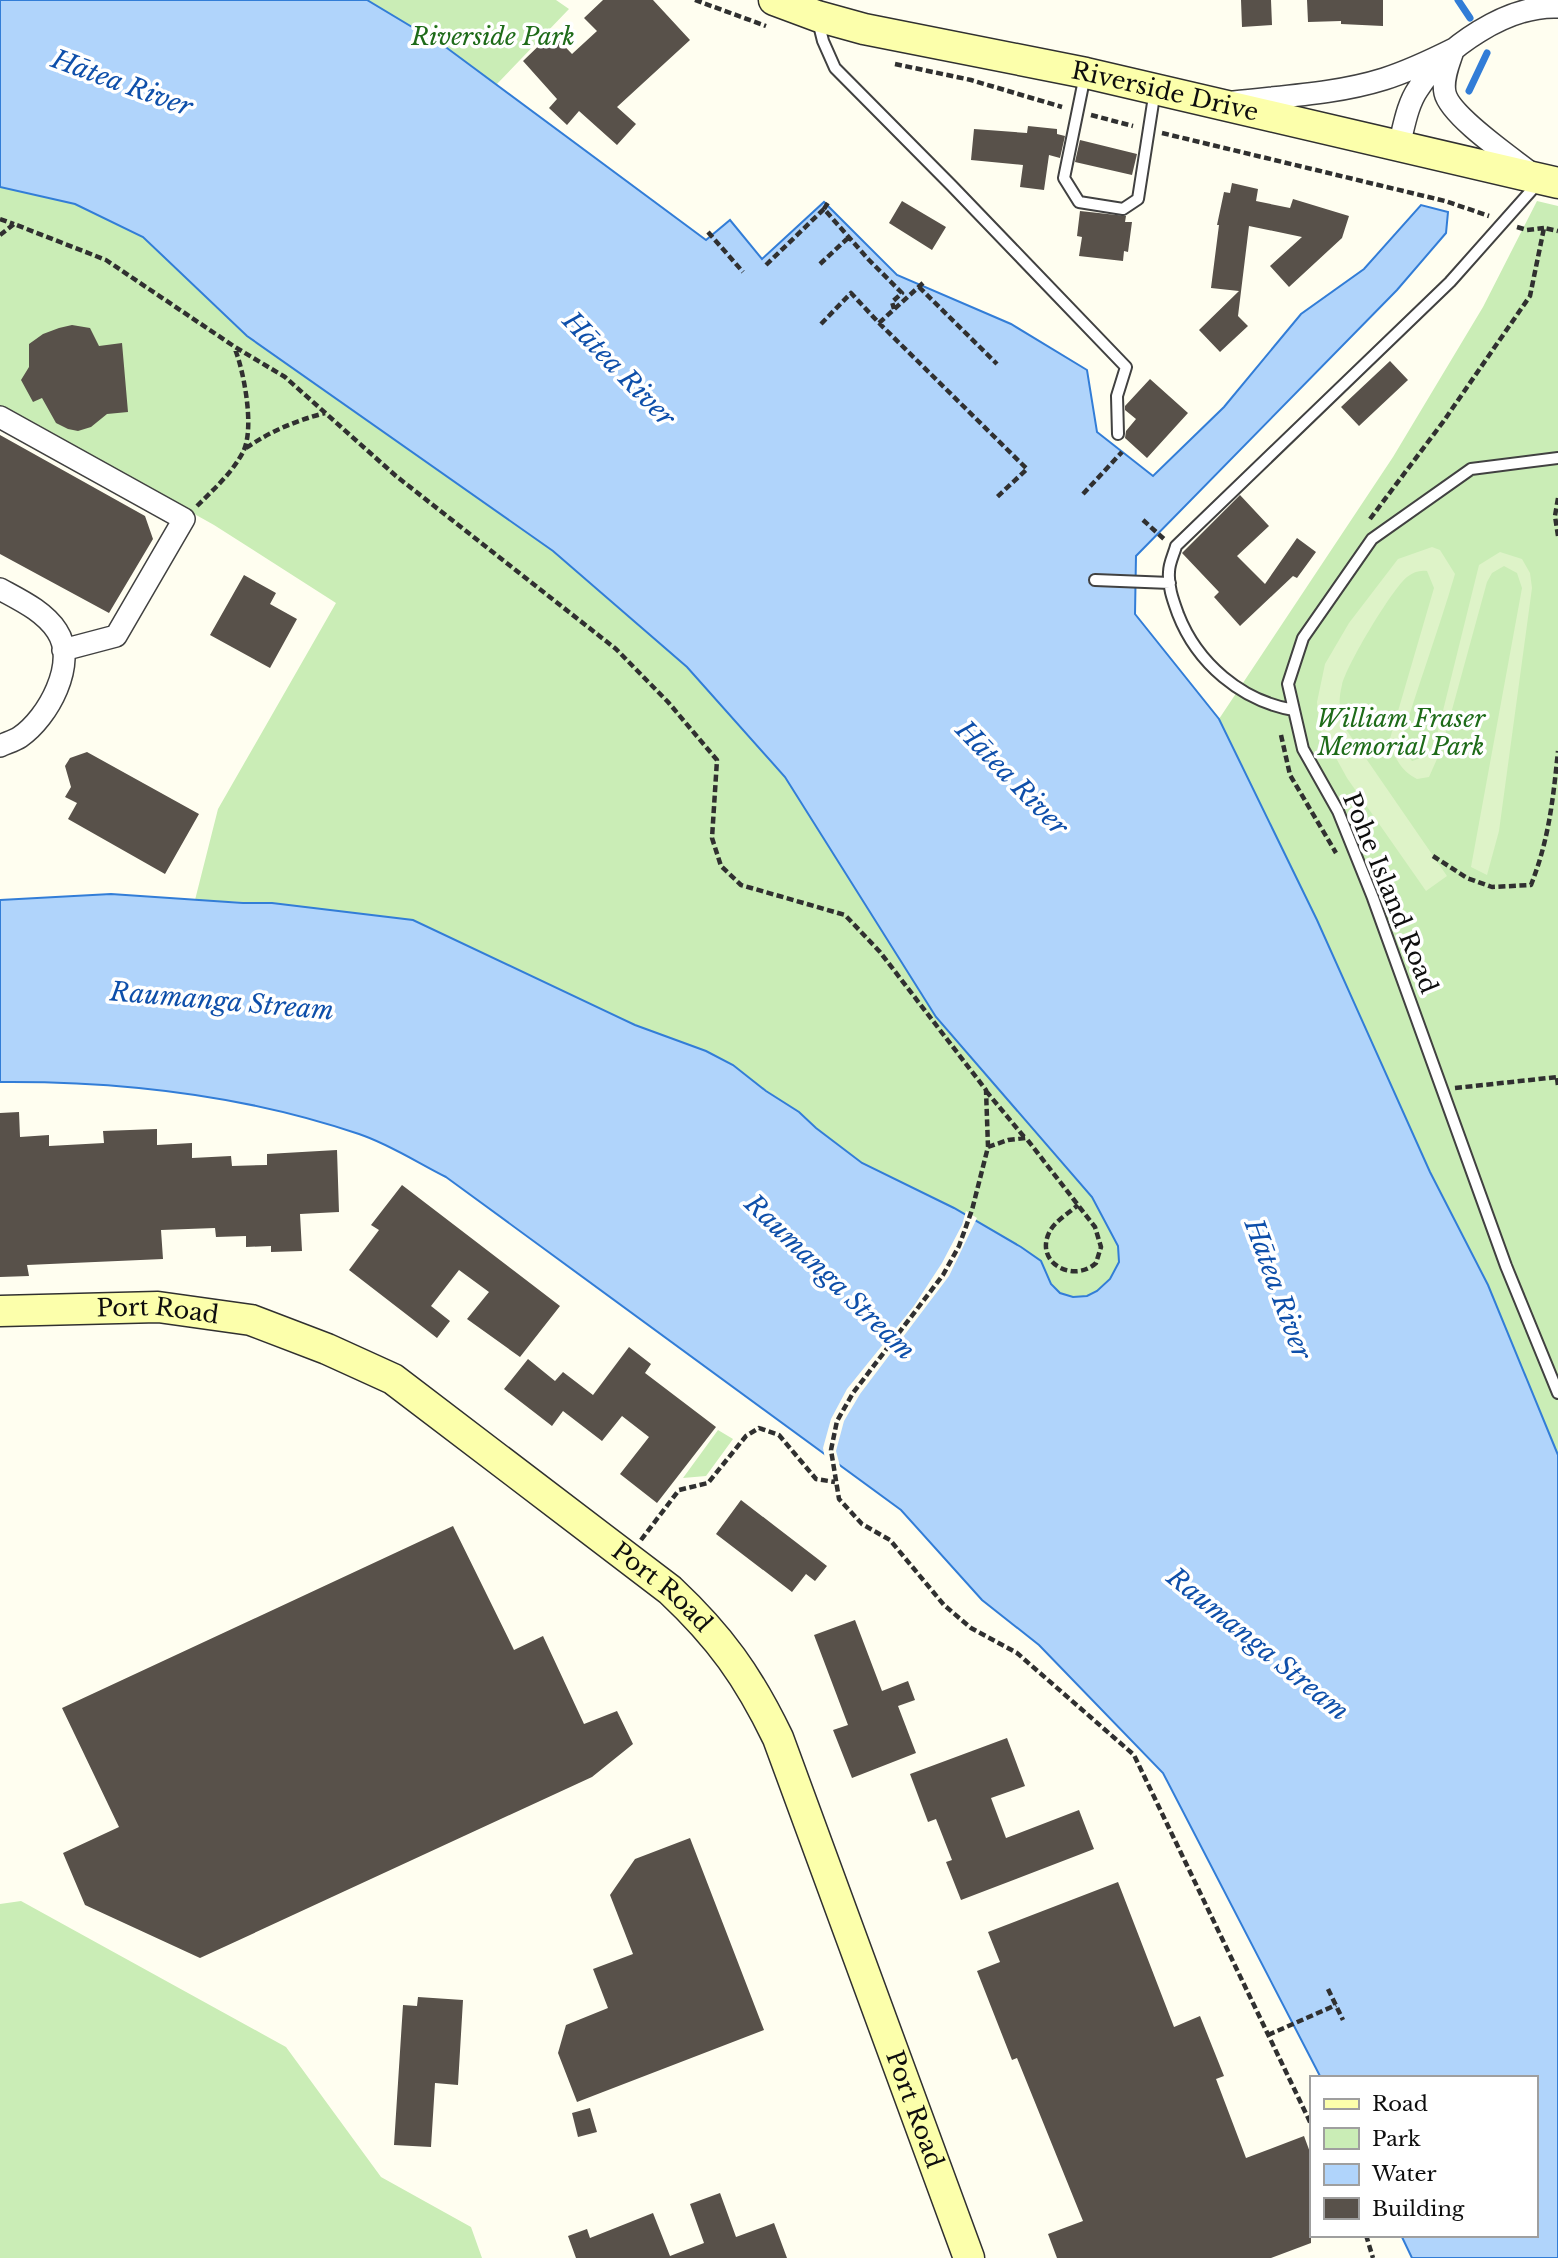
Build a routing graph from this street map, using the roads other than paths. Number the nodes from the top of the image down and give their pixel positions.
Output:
1 (774, 0) edge
2 (1558, 7) edge
3 (817, 16) junction
4 (1454, 49) junction
5 (1086, 73) junction
6 (1156, 88) junction
7 (1218, 104) junction
8 (1399, 145) junction
9 (1546, 180) edge
10 (0, 417) edge
11 (1118, 434) dead end
12 (1558, 458) edge
13 (1095, 580) dead end
14 (1170, 583) junction
15 (0, 589) edge
16 (64, 650) junction
17 (1294, 710) junction
18 (0, 746) edge
19 (0, 1311) edge
20 (1558, 1393) edge
21 (969, 2258) edge

1 - 3 main road, Riverside Drive
2 - 4 street
3 - 5 main road, Riverside Drive
3 - 11 lane
4 - 7 street
4 - 8 street
4 - 9 street
5 - 6 main road, Riverside Drive
5 - 6 lane
6 - 7 main road, Riverside Drive
7 - 8 main road, Riverside Drive
8 - 9 main road, Riverside Drive
9 - 14 lane
10 - 16 street
12 - 17 lane, Pohe Island Road
13 - 14 lane
14 - 17 lane
15 - 16 street
16 - 18 street
17 - 20 lane, Pohe Island Road
19 - 21 main road, Port Road

